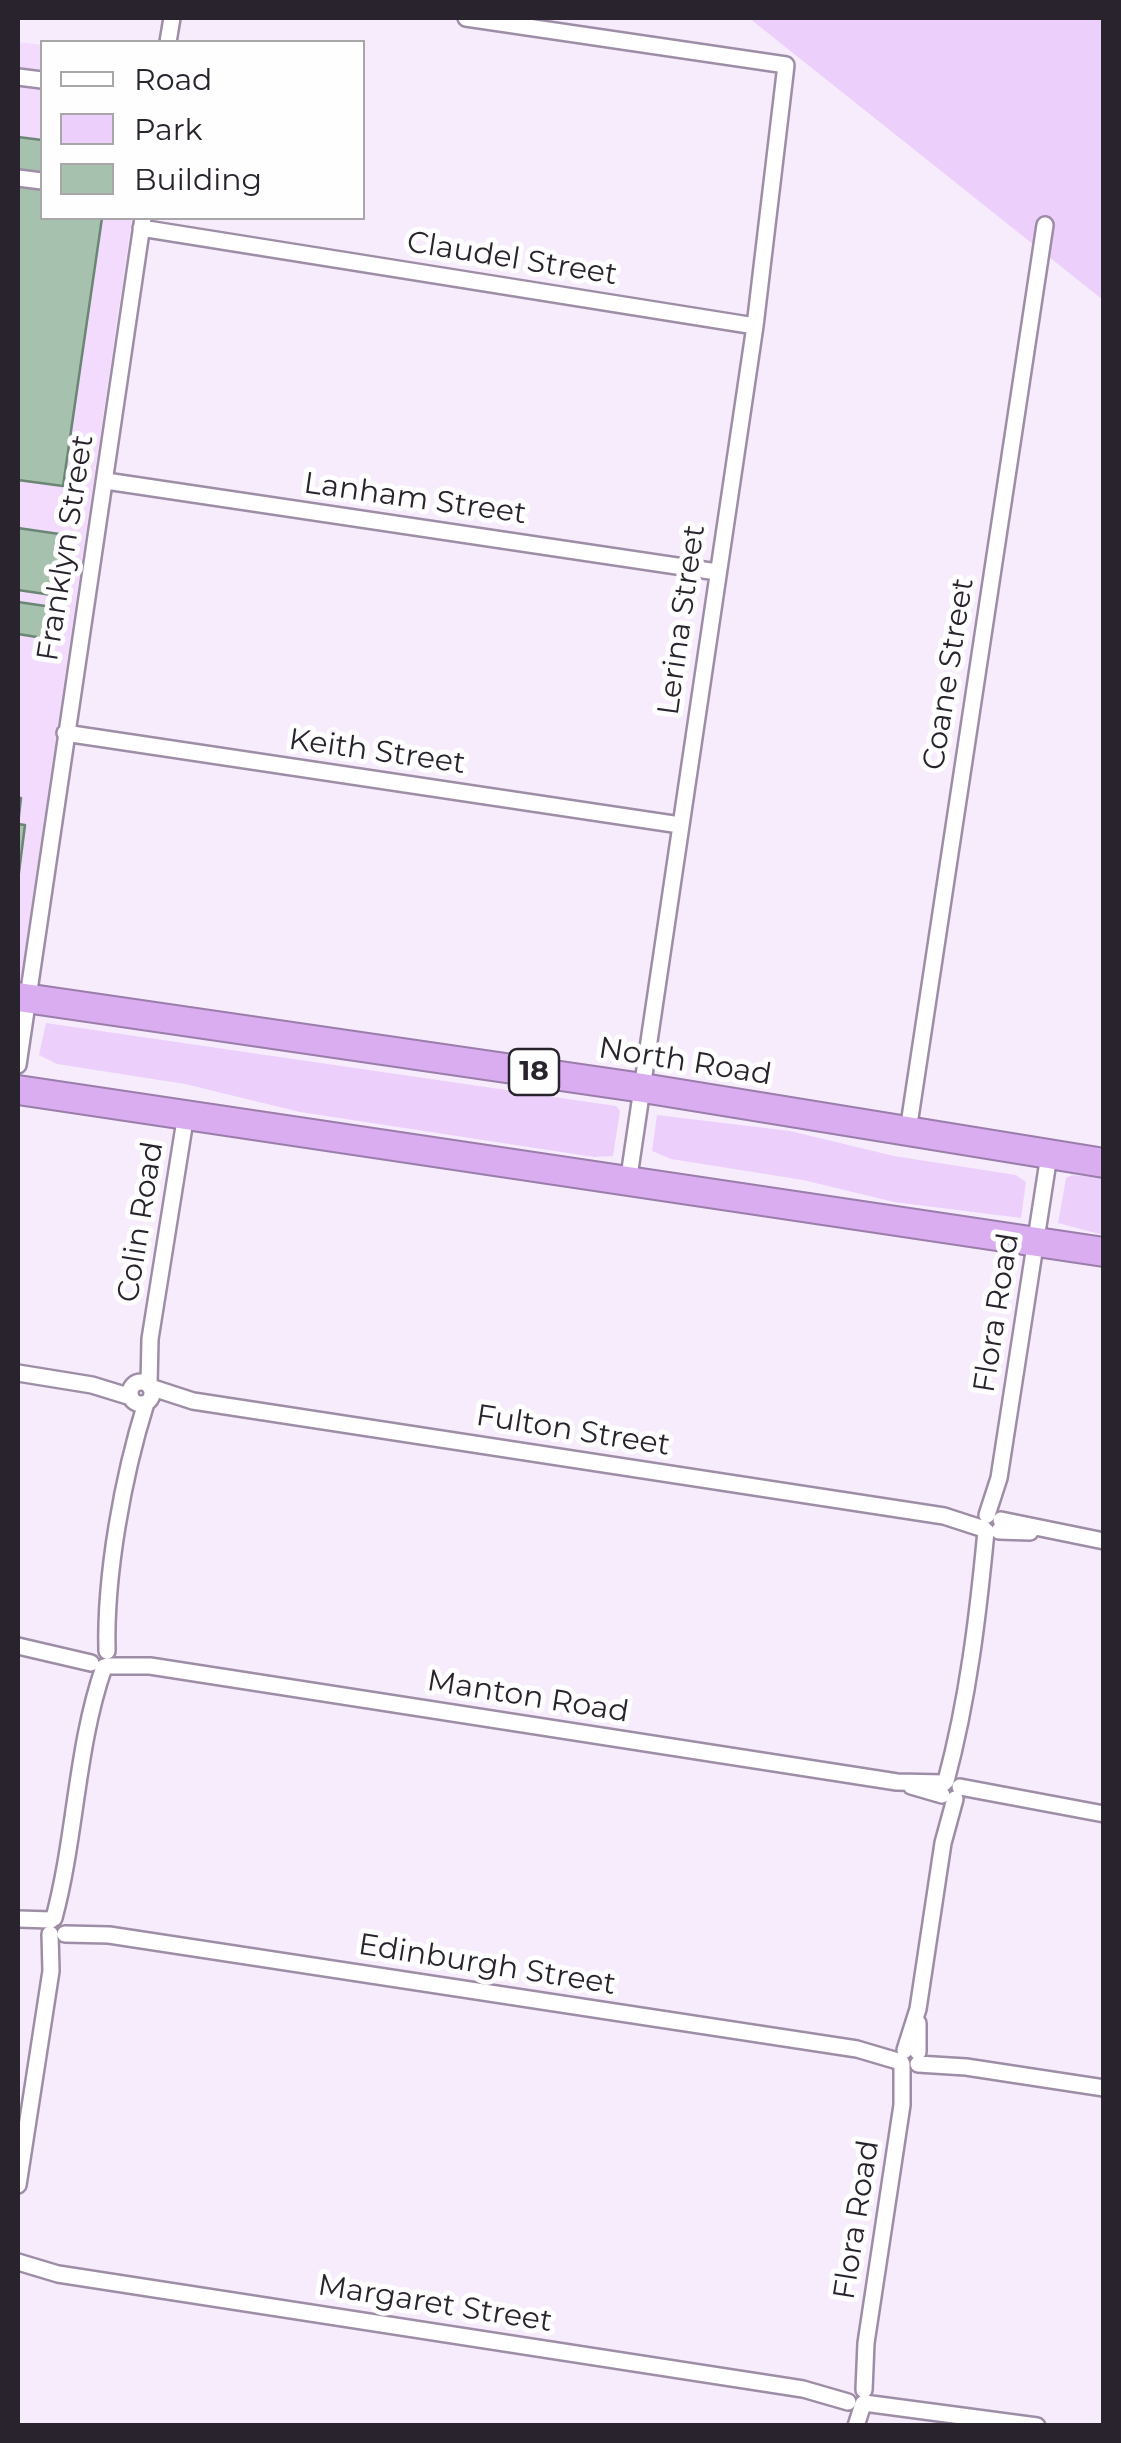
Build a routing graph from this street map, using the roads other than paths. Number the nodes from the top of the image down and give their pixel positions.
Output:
1 (466, 18) edge
2 (142, 223) edge
3 (1045, 225) dead end
4 (755, 326) junction
5 (106, 480) junction
6 (717, 572) junction
7 (66, 734) junction
8 (680, 825) junction
9 (22, 998) edge
10 (18, 1066) edge
11 (642, 1088) junction
12 (18, 1090) edge
13 (186, 1114) junction
14 (908, 1131) junction
15 (1049, 1155) junction
16 (1104, 1163) edge
17 (628, 1183) junction
18 (1036, 1242) junction
19 (1104, 1252) edge
20 (18, 1373) edge
21 (141, 1393) junction
22 (992, 1524) junction
23 (1104, 1540) edge
24 (18, 1646) edge
25 (100, 1659) junction
26 (951, 1791) junction
27 (1104, 1814) edge
28 (18, 1920) edge
29 (58, 1927) junction
30 (910, 2058) junction
31 (1104, 2088) edge
32 (18, 2185) edge
33 (18, 2262) edge
34 (18, 2273) edge
35 (58, 2274) junction
36 (857, 2397) junction
37 (853, 2426) edge
38 (1037, 2426) edge

1 - 4 street, Lerina Street
2 - 4 street, Claudel Street
2 - 5 street, Franklyn Street
3 - 14 street, Coane Street
4 - 6 street, Lerina Street
5 - 6 street, Lanham Street
5 - 7 street, Franklyn Street
6 - 8 street, Lerina Street
7 - 8 street, Keith Street
7 - 9 street, Franklyn Street
8 - 11 street, Lerina Street
9 - 10 street, Franklyn Street
9 - 11 highway, North Road / 18
11 - 14 highway, North Road / 18
11 - 17 street, Lerina Street
12 - 13 highway
13 - 17 highway
13 - 21 street, Colin Road
14 - 15 highway, North Road / 18
15 - 16 highway, North Road / 18
15 - 18 street, Flora Road
17 - 18 highway
18 - 19 highway
18 - 22 street, Flora Road
20 - 21 street, Fulton Street
21 - 22 street, Fulton Street
21 - 25 street, Colin Road
22 - 23 street, Fulton Street
22 - 26 street, Flora Road
24 - 25 street, Manton Road
25 - 26 street, Manton Road
25 - 29 street, Colin Road
26 - 27 street, Manton Road
26 - 30 street, Flora Road
28 - 29 street, Edinburgh Street
29 - 30 street, Edinburgh Street
29 - 32 street, Colin Road
30 - 31 street, Edinburgh Street
30 - 36 street, Flora Road
33 - 35 street, Margaret Street
34 - 35 street, Margaret Street
35 - 36 street, Margaret Street
36 - 37 street, Flora Road
36 - 38 street, Margaret Street

